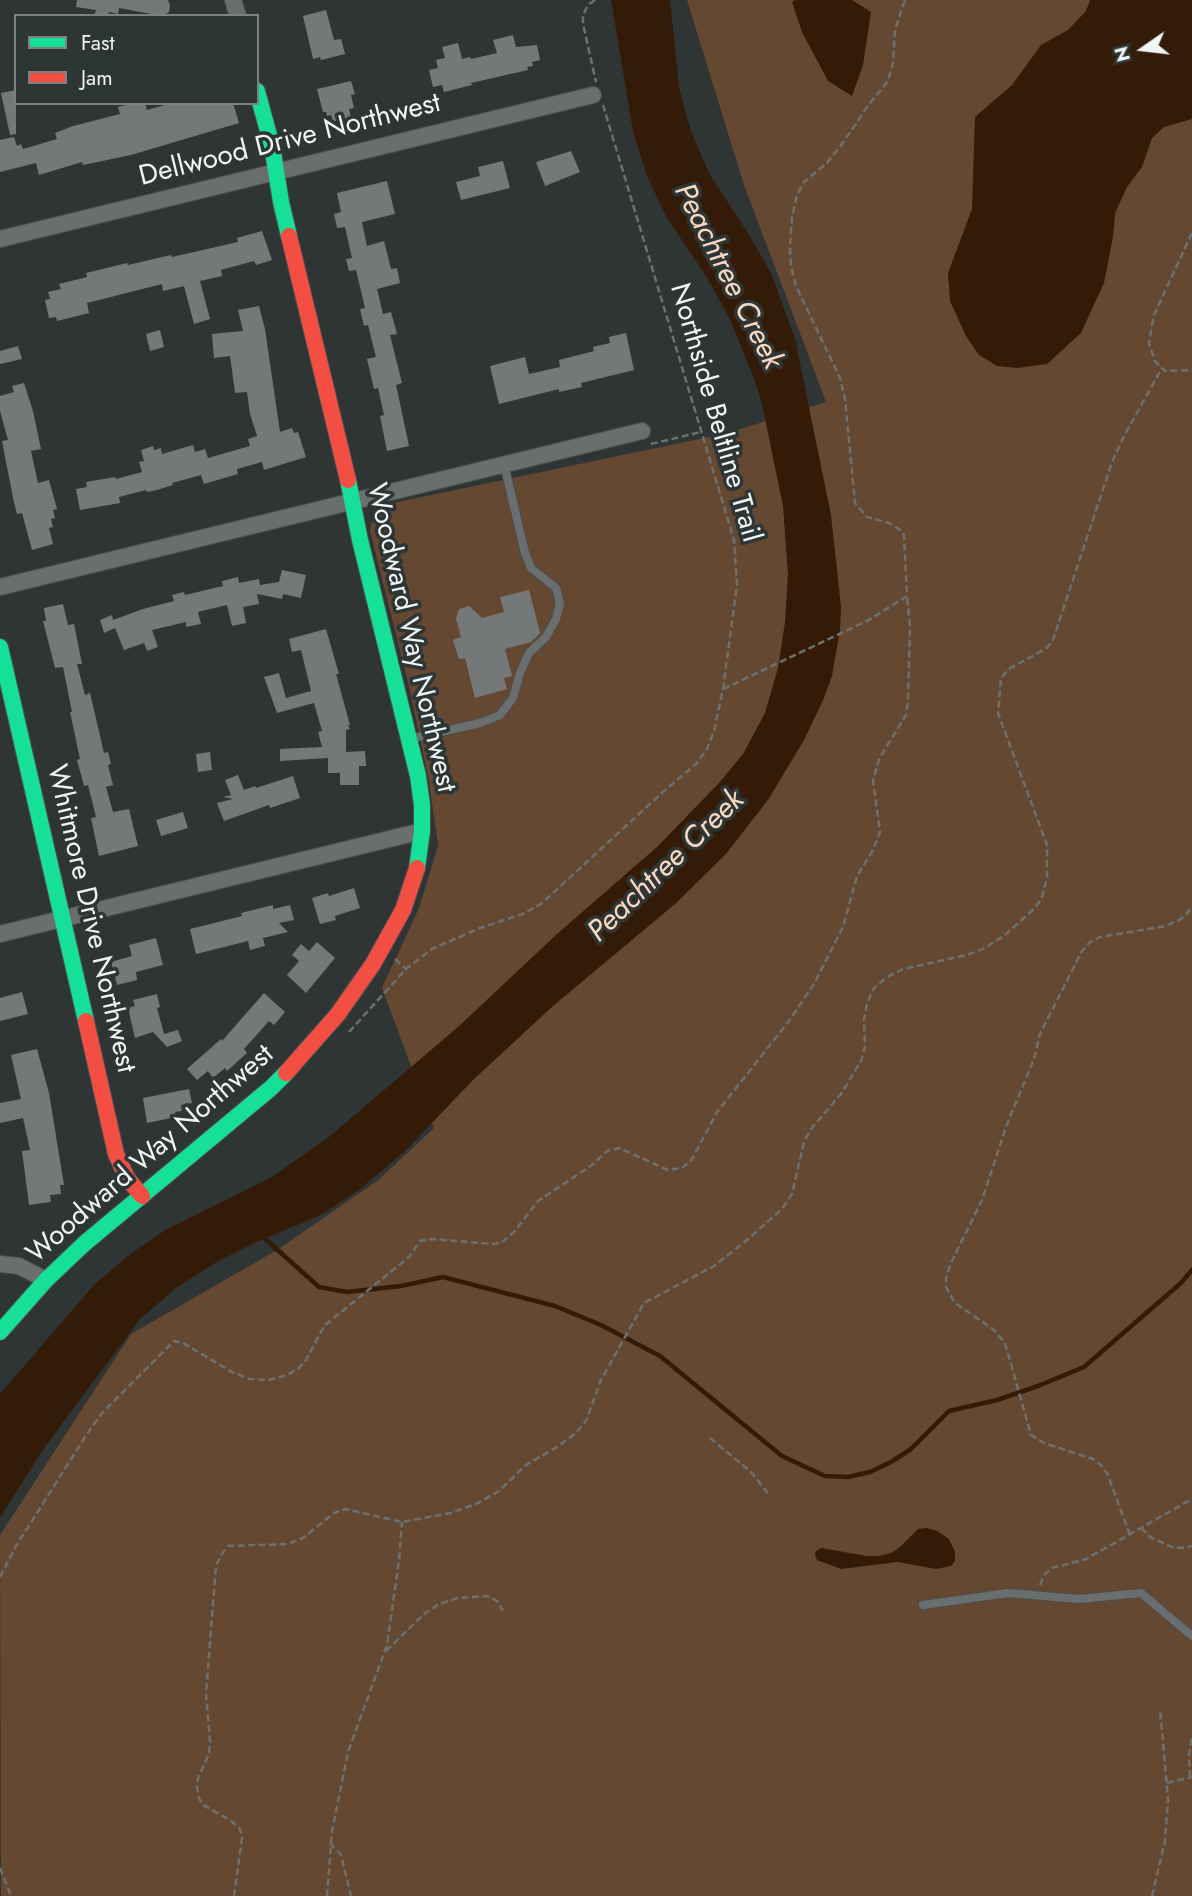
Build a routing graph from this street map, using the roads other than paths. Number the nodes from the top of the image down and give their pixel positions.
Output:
1 (593, 94) dead end
2 (259, 100) edge
3 (276, 172) junction
4 (0, 239) edge
5 (642, 431) road end
6 (504, 464) junction
7 (352, 501) junction
8 (0, 587) edge
9 (0, 647) edge
10 (409, 740) junction
11 (422, 831) junction
12 (61, 919) junction
13 (0, 934) edge
14 (142, 1196) junction
15 (0, 1264) edge
16 (46, 1280) junction
17 (0, 1332) edge
18 (923, 1605) dead end
19 (1192, 1636) edge

1 - 3 street, Dellwood Drive Northwest
2 - 3 street, Woodward Way Northwest
3 - 4 street, Dellwood Drive Northwest
3 - 7 street, Woodward Way Northwest
5 - 6 street
6 - 7 street
6 - 10 lane
7 - 8 street
7 - 10 street, Woodward Way Northwest
9 - 12 street, Whitmore Drive Northwest
10 - 11 street, Woodward Way Northwest
11 - 12 street
11 - 14 street, Woodward Way Northwest
12 - 13 street
12 - 14 street, Whitmore Drive Northwest
14 - 16 street, Woodward Way Northwest
15 - 16 street
16 - 17 street, Woodward Way Northwest
18 - 19 lane

